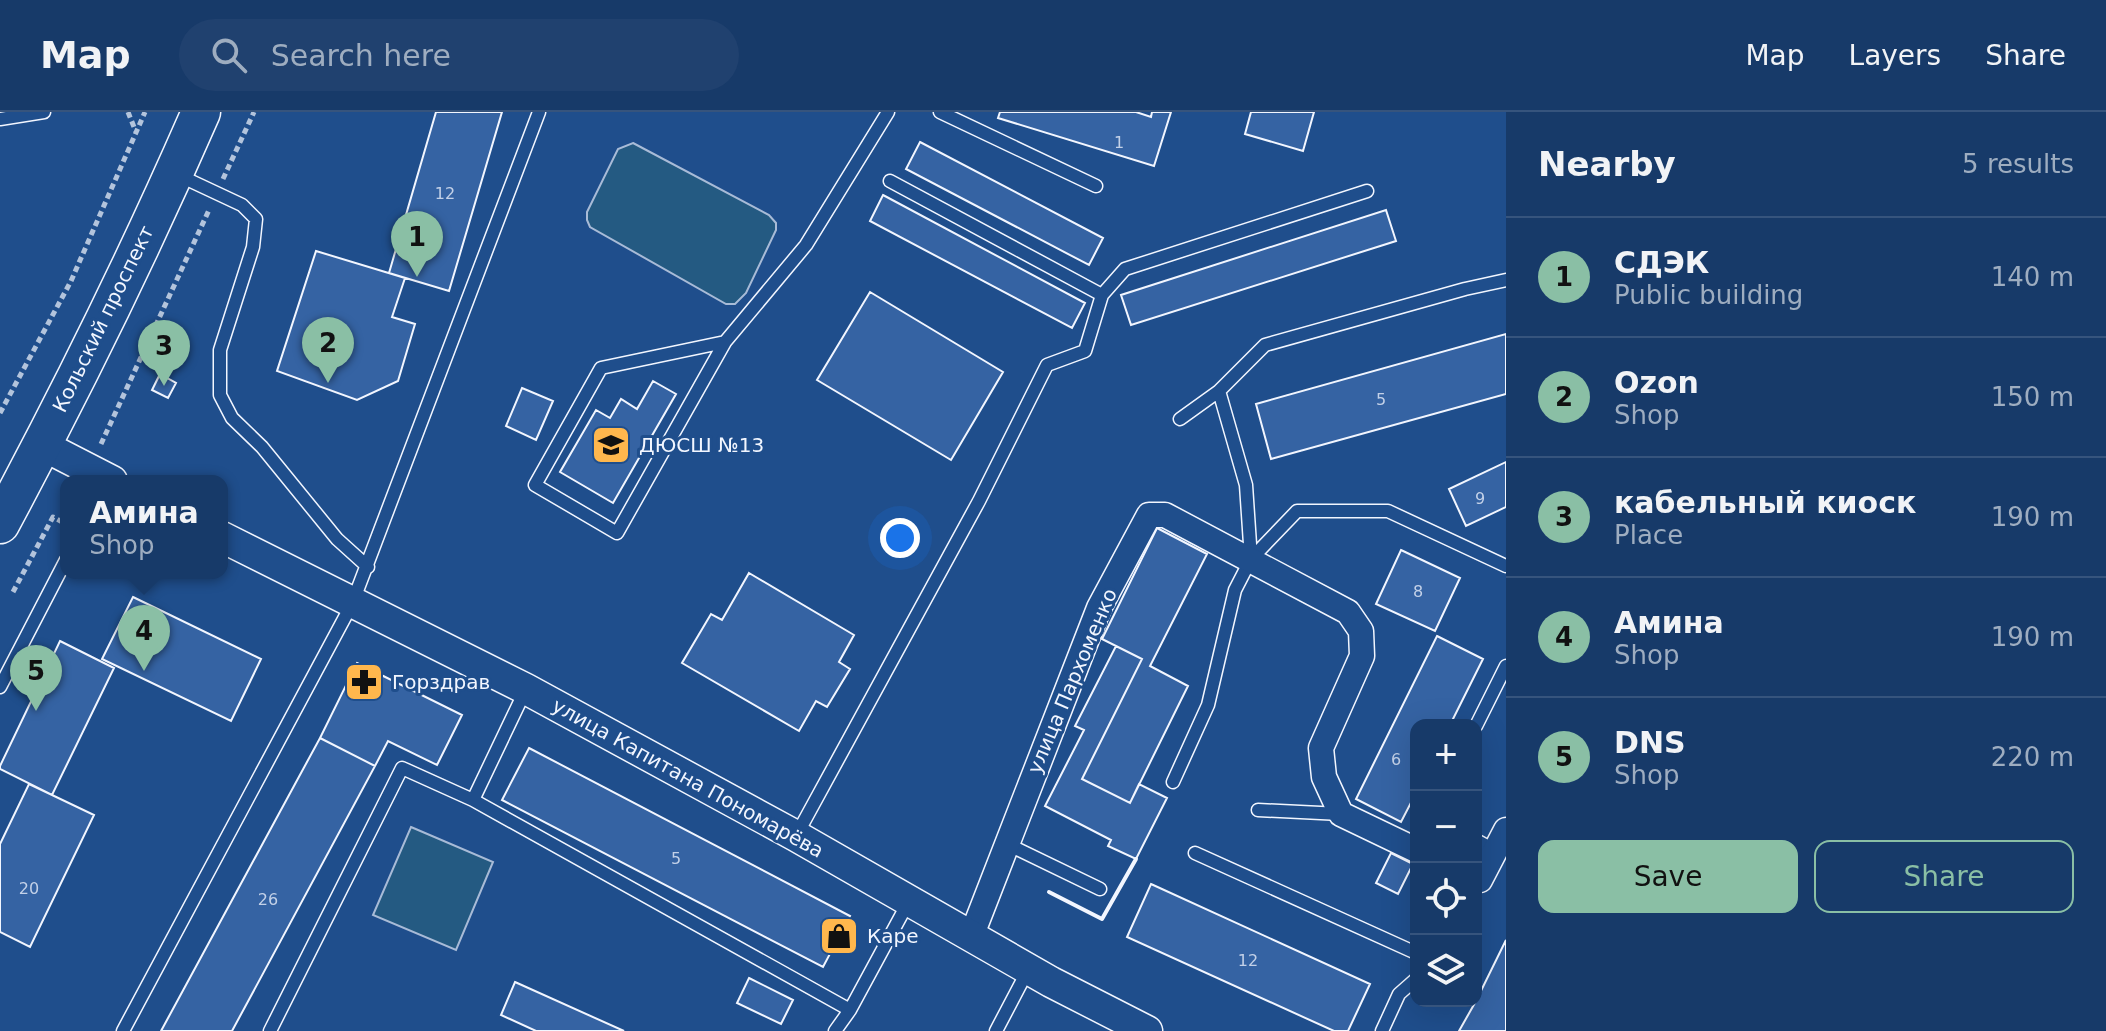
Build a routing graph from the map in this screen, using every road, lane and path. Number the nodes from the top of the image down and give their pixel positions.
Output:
1 (44, 112) edge
2 (128, 112) edge
3 (145, 112) edge
4 (201, 112) edge
5 (254, 112) edge
6 (539, 112) edge
7 (888, 112) edge
8 (940, 112) edge
9 (0, 119) edge
10 (136, 132) junction
11 (174, 173) junction
12 (890, 181) dead end
13 (1096, 186) dead end
14 (1367, 191) dead end
15 (217, 192) junction
16 (1506, 280) edge
17 (1102, 295) junction
18 (725, 342) junction
19 (1219, 391) junction
20 (10, 395) junction
21 (0, 401) edge
22 (0, 413) edge
23 (1180, 419) dead end
24 (42, 445) junction
25 (100, 475) edge
26 (105, 475) edge
27 (60, 521) edge
28 (0, 524) edge
29 (228, 540) edge
30 (1251, 559) junction
31 (1506, 566) edge
32 (368, 567) junction
33 (60, 572) edge
34 (13, 592) dead end
35 (352, 604) junction
36 (1506, 666) edge
37 (0, 687) edge
38 (526, 689) junction
39 (1480, 719) edge
40 (1173, 782) dead end
41 (473, 800) junction
42 (1258, 810) dead end
43 (1341, 814) junction
44 (796, 836) junction
45 (1493, 840) edge
46 (1005, 843) junction
47 (1410, 847) edge
48 (1195, 853) dead end
49 (1482, 869) edge
50 (1100, 889) dead end
51 (909, 901) junction
52 (971, 937) junction
53 (1410, 950) edge
54 (1029, 969) junction
55 (1410, 984) edge
56 (850, 1010) junction
57 (123, 1031) edge
58 (270, 1031) edge
59 (835, 1031) edge
60 (996, 1031) edge
61 (1147, 1031) edge
62 (1382, 1031) edge

1 - 9 lane
2 - 10 path
3 - 10 path
4 - 11 main road, Кольский проспект
5 - 15 path
6 - 32 lane
7 - 18 lane
8 - 13 lane
10 - 20 path
11 - 15 lane
11 - 24 main road, Кольский проспект
12 - 17 lane
14 - 17 lane
15 - 26 path
15 - 32 lane
16 - 19 lane
17 - 44 lane
18 - 18 lane
19 - 23 lane
19 - 30 lane
20 - 21 path
20 - 22 path
24 - 25 street
24 - 28 main road, Кольский проспект
27 - 34 path
29 - 35 street, улица Капитана Пономарёва
30 - 31 lane
30 - 40 lane
30 - 43 street, улица Пархоменко
30 - 46 street, улица Пархоменко
32 - 35 lane
33 - 37 lane
35 - 38 street, улица Капитана Пономарёва
35 - 57 lane
36 - 39 lane
38 - 41 lane
38 - 44 street, улица Капитана Пономарёва
41 - 56 lane
41 - 58 lane
42 - 43 lane
43 - 47 street
44 - 51 street, улица Капитана Пономарёва
45 - 49 street
46 - 50 lane
46 - 52 street, улица Пархоменко
48 - 53 lane
51 - 52 street, улица Капитана Пономарёва
51 - 56 lane
52 - 54 street, улица Капитана Пономарёва
54 - 60 lane
54 - 61 street, улица Капитана Пономарёва
55 - 62 lane
56 - 59 lane

